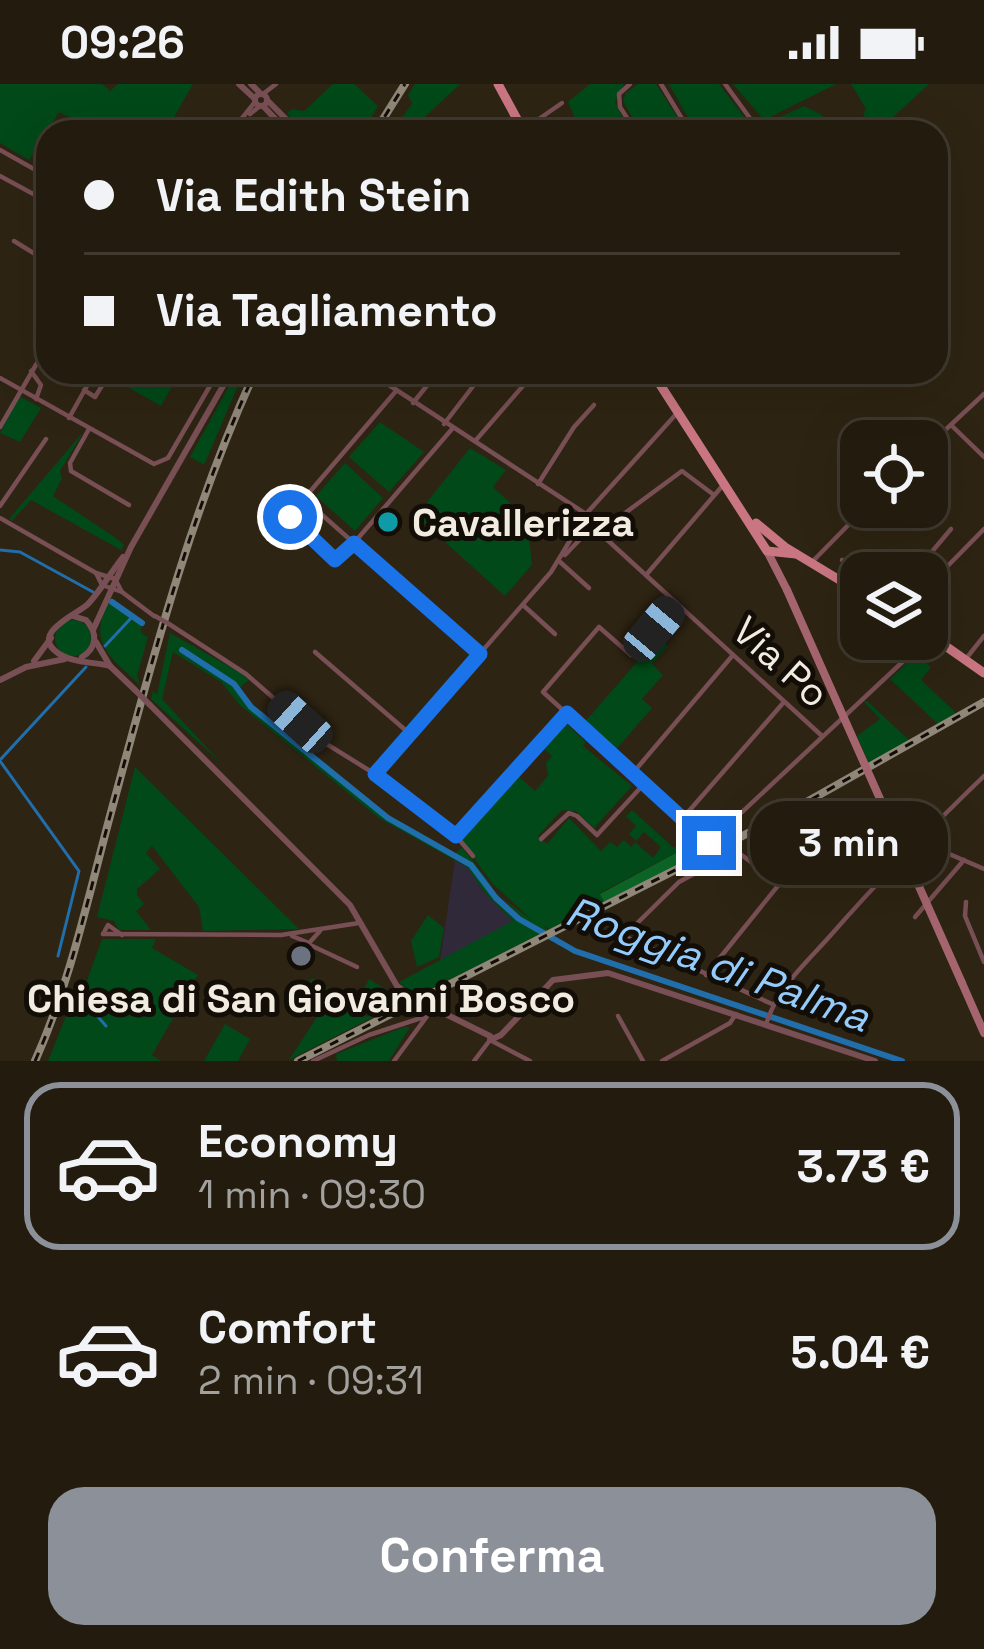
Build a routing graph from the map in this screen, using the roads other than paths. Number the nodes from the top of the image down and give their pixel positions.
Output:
1 (239, 84) edge
2 (251, 84) edge
3 (498, 84) edge
4 (630, 84) edge
5 (661, 84) edge
6 (725, 84) edge
7 (275, 85) edge
8 (261, 100) junction
9 (562, 103) dead end
10 (242, 120) edge
11 (278, 120) edge
12 (285, 120) edge
13 (517, 120) edge
14 (538, 120) edge
15 (628, 120) edge
16 (683, 120) edge
17 (751, 120) edge
18 (0, 150) edge
19 (36, 170) edge
20 (0, 176) edge
21 (36, 194) edge
22 (14, 242) dead end
23 (36, 255) edge
24 (36, 363) edge
25 (31, 371) junction
26 (0, 378) edge
27 (36, 378) edge
28 (40, 384) edge
29 (211, 384) edge
30 (224, 384) edge
31 (387, 384) edge
32 (428, 384) edge
33 (475, 384) edge
34 (525, 384) edge
35 (660, 384) edge
36 (20, 390) junction
37 (84, 390) dead end
38 (396, 391) junction
39 (984, 394) edge
40 (36, 399) junction
41 (412, 403) junction
42 (594, 405) dead end
43 (678, 412) junction
44 (69, 418) junction
45 (444, 424) junction
46 (951, 425) junction
47 (0, 427) edge
48 (948, 428) edge
49 (88, 429) junction
50 (452, 429) junction
51 (46, 440) dead end
52 (475, 442) junction
53 (984, 457) edge
54 (725, 483) junction
55 (538, 484) junction
56 (714, 495) junction
57 (303, 498) junction
58 (129, 505) dead end
59 (0, 506) edge
60 (586, 514) junction
61 (0, 518) edge
62 (579, 525) junction
63 (845, 528) edge
64 (984, 529) edge
65 (602, 530) junction
66 (951, 530) dead end
67 (587, 532) junction
68 (354, 543) junction
69 (572, 543) junction
70 (773, 546) junction
71 (932, 552) edge
72 (560, 560) junction
73 (813, 564) junction
74 (948, 566) edge
75 (96, 573) junction
76 (646, 575) junction
77 (112, 577) junction
78 (840, 580) edge
79 (106, 587) junction
80 (589, 588) dead end
81 (122, 592) junction
82 (676, 603) junction
83 (523, 605) junction
84 (70, 616) junction
85 (94, 634) junction
86 (555, 634) dead end
87 (52, 635) junction
88 (984, 636) edge
89 (948, 650) edge
90 (315, 652) dead end
91 (480, 654) junction
92 (734, 655) junction
93 (73, 659) junction
94 (903, 660) edge
95 (968, 663) junction
96 (110, 666) junction
97 (26, 668) junction
98 (984, 675) edge
99 (0, 680) edge
100 (784, 702) junction
101 (567, 713) junction
102 (410, 734) junction
103 (821, 735) junction
104 (375, 774) junction
105 (632, 774) junction
106 (984, 776) edge
107 (644, 785) junction
108 (682, 819) junction
109 (456, 836) junction
110 (919, 838) junction
111 (542, 839) dead end
112 (473, 856) dead end
113 (964, 860) junction
114 (984, 868) edge
115 (780, 883) junction
116 (966, 902) dead end
117 (915, 917) dead end
118 (360, 923) junction
119 (122, 935) dead end
120 (308, 937) junction
121 (626, 937) junction
122 (612, 948) dead end
123 (984, 962) edge
124 (357, 967) dead end
125 (706, 975) junction
126 (771, 1007) junction
127 (430, 1012) junction
128 (736, 1014) junction
129 (618, 1016) dead end
130 (410, 1020) junction
131 (766, 1023) junction
132 (418, 1028) junction
133 (984, 1033) edge
134 (490, 1038) junction
135 (845, 1051) junction
136 (332, 1052) junction
137 (841, 1060) edge
138 (870, 1060) edge
139 (313, 1061) edge
140 (333, 1061) edge
141 (394, 1061) edge
142 (474, 1061) edge
143 (530, 1061) edge
144 (643, 1061) edge
145 (662, 1061) edge

1 - 8 street
2 - 8 street
3 - 13 main road
4 - 15 street
5 - 16 street
6 - 17 street
7 - 8 street
8 - 10 street
8 - 11 street
8 - 12 street
9 - 14 street
18 - 19 street
20 - 21 street
22 - 23 street
24 - 25 street
25 - 27 street
25 - 36 street
26 - 36 street
28 - 40 street
29 - 49 street
30 - 77 street
31 - 38 street
32 - 41 street
33 - 45 street
34 - 52 street
35 - 43 main road
36 - 40 street
36 - 47 street
37 - 44 street
38 - 41 street
38 - 57 street
39 - 46 street
40 - 44 street
41 - 45 street
42 - 55 street
43 - 54 main road
43 - 60 street
44 - 49 street
45 - 50 street
46 - 48 street
46 - 53 street
49 - 58 street
50 - 52 street
50 - 68 street
51 - 59 street
52 - 55 street
54 - 56 street
54 - 70 main road
55 - 60 street
56 - 65 street
56 - 76 street
57 - 68 street
57 - 68 street
60 - 62 street
61 - 75 street
62 - 67 street
62 - 69 street
63 - 73 street
64 - 74 street
65 - 67 street
65 - 76 street, Via Po
66 - 71 street
67 - 69 street
68 - 91 street
69 - 72 street
70 - 73 main road
70 - 133 main road, bridge
72 - 80 street
72 - 83 street
73 - 78 main road
75 - 77 street
75 - 79 street
76 - 82 street, Via Po
77 - 79 street
77 - 81 street
79 - 81 street
79 - 84 street
79 - 85 street
81 - 104 street, bridge
82 - 92 street, Via Po
82 - 101 street
83 - 86 street
83 - 91 street
84 - 85 street
84 - 87 street
85 - 93 street
85 - 96 street
87 - 93 street
87 - 97 street
88 - 95 street
89 - 95 main road
90 - 102 street
91 - 102 street
92 - 100 street, Via Po
92 - 105 street
93 - 96 street
93 - 97 street
94 - 103 street
95 - 98 main road
96 - 118 street, bridge
97 - 99 street
100 - 103 street, Via Po
100 - 108 street
101 - 105 street
101 - 109 street
102 - 104 street
103 - 108 street
104 - 109 street
105 - 107 street
106 - 110 street
107 - 108 street
107 - 111 street
109 - 112 street
110 - 113 street
110 - 115 street
110 - 126 street
113 - 114 street
113 - 117 street
115 - 121 street
115 - 125 street
116 - 123 street
118 - 120 street
118 - 127 street
118 - 127 street
119 - 120 street
120 - 124 street
121 - 122 street
121 - 125 street
125 - 126 street
126 - 131 street
127 - 130 street
127 - 132 street
127 - 134 street
128 - 131 street
128 - 134 street
128 - 145 street
129 - 144 street
130 - 132 street
130 - 136 street
131 - 135 street
132 - 141 street
134 - 142 street
134 - 143 street
135 - 137 street
135 - 138 street
136 - 139 street
136 - 140 street

